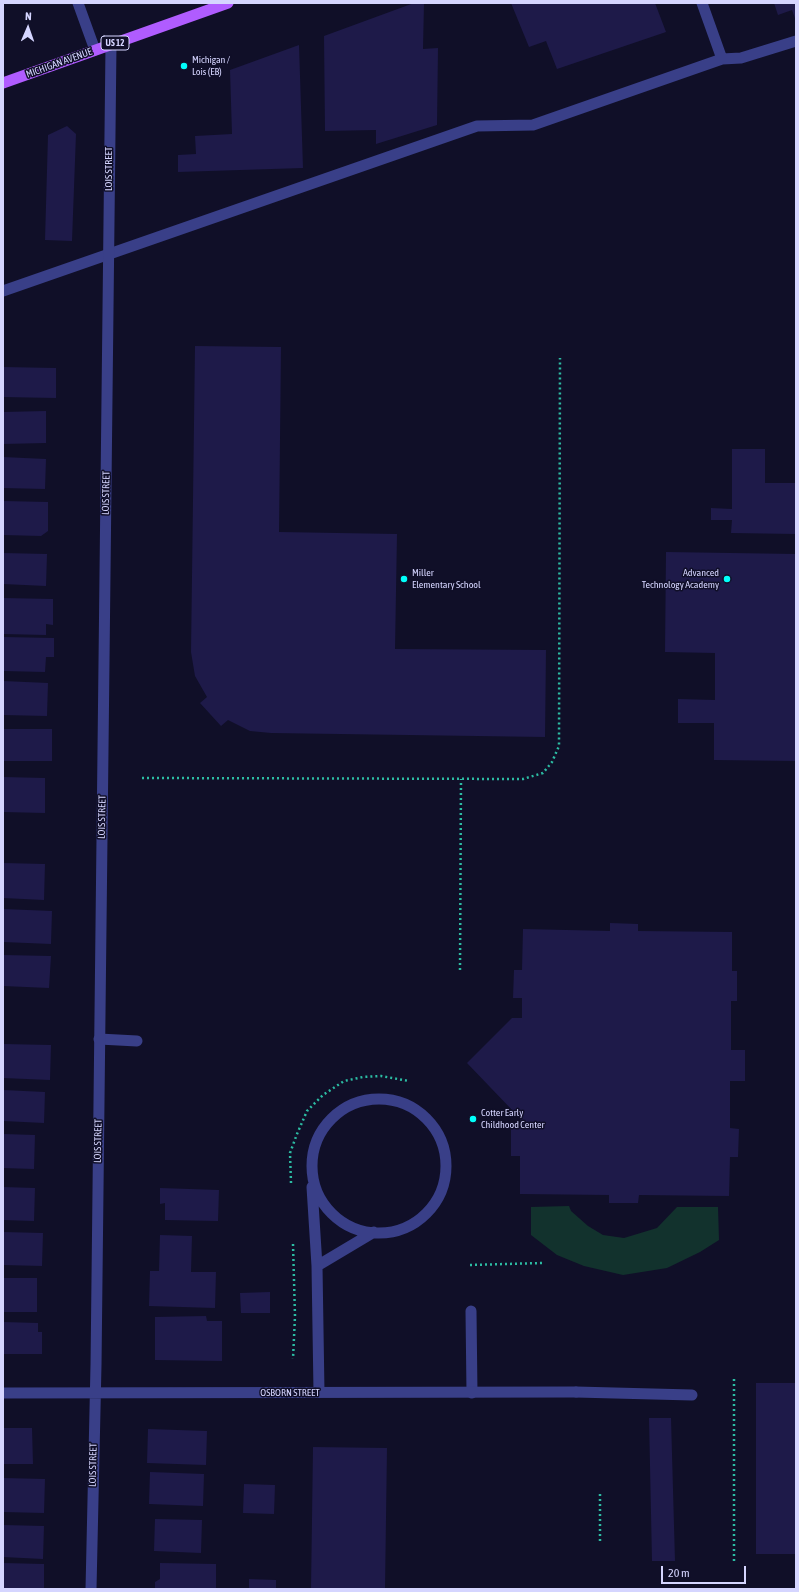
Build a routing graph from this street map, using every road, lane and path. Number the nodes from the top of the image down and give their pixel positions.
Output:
1 (78, 3) edge
2 (228, 3) edge
3 (702, 3) edge
4 (796, 41) edge
5 (111, 45) junction
6 (95, 50) junction
7 (722, 59) junction
8 (3, 83) edge
9 (108, 254) junction
10 (3, 291) edge
11 (560, 358) dead end
12 (142, 778) dead end
13 (461, 779) junction
14 (460, 970) dead end
15 (99, 1039) junction
16 (137, 1041) dead end
17 (311, 1169) junction
18 (374, 1232) junction
19 (542, 1263) dead end
20 (470, 1265) dead end
21 (317, 1266) junction
22 (471, 1311) dead end
23 (734, 1378) dead end
24 (319, 1392) junction
25 (3, 1393) edge
26 (95, 1393) junction
27 (472, 1393) junction
28 (692, 1395) dead end
29 (600, 1492) dead end
30 (600, 1541) dead end
31 (734, 1561) dead end
32 (91, 1589) edge

1 - 6 street
2 - 5 main road, MICHIGAN AVENUE / US 12
3 - 7 street
4 - 7 street
5 - 6 main road, MICHIGAN AVENUE / US 12
5 - 9 street, LOIS STREET
6 - 8 main road, MICHIGAN AVENUE / US 12
7 - 9 street
9 - 10 street
9 - 15 street, LOIS STREET
11 - 13 path
12 - 13 path
13 - 14 path
15 - 16 street
15 - 26 street, LOIS STREET
17 - 18 street
17 - 18 street
17 - 21 street
18 - 21 street
19 - 20 path
21 - 24 street
22 - 27 street
23 - 31 path
24 - 26 street, OSBORN STREET
24 - 27 street, OSBORN STREET
25 - 26 street, OSBORN STREET
26 - 32 street, LOIS STREET
27 - 28 street, OSBORN STREET
29 - 30 path

